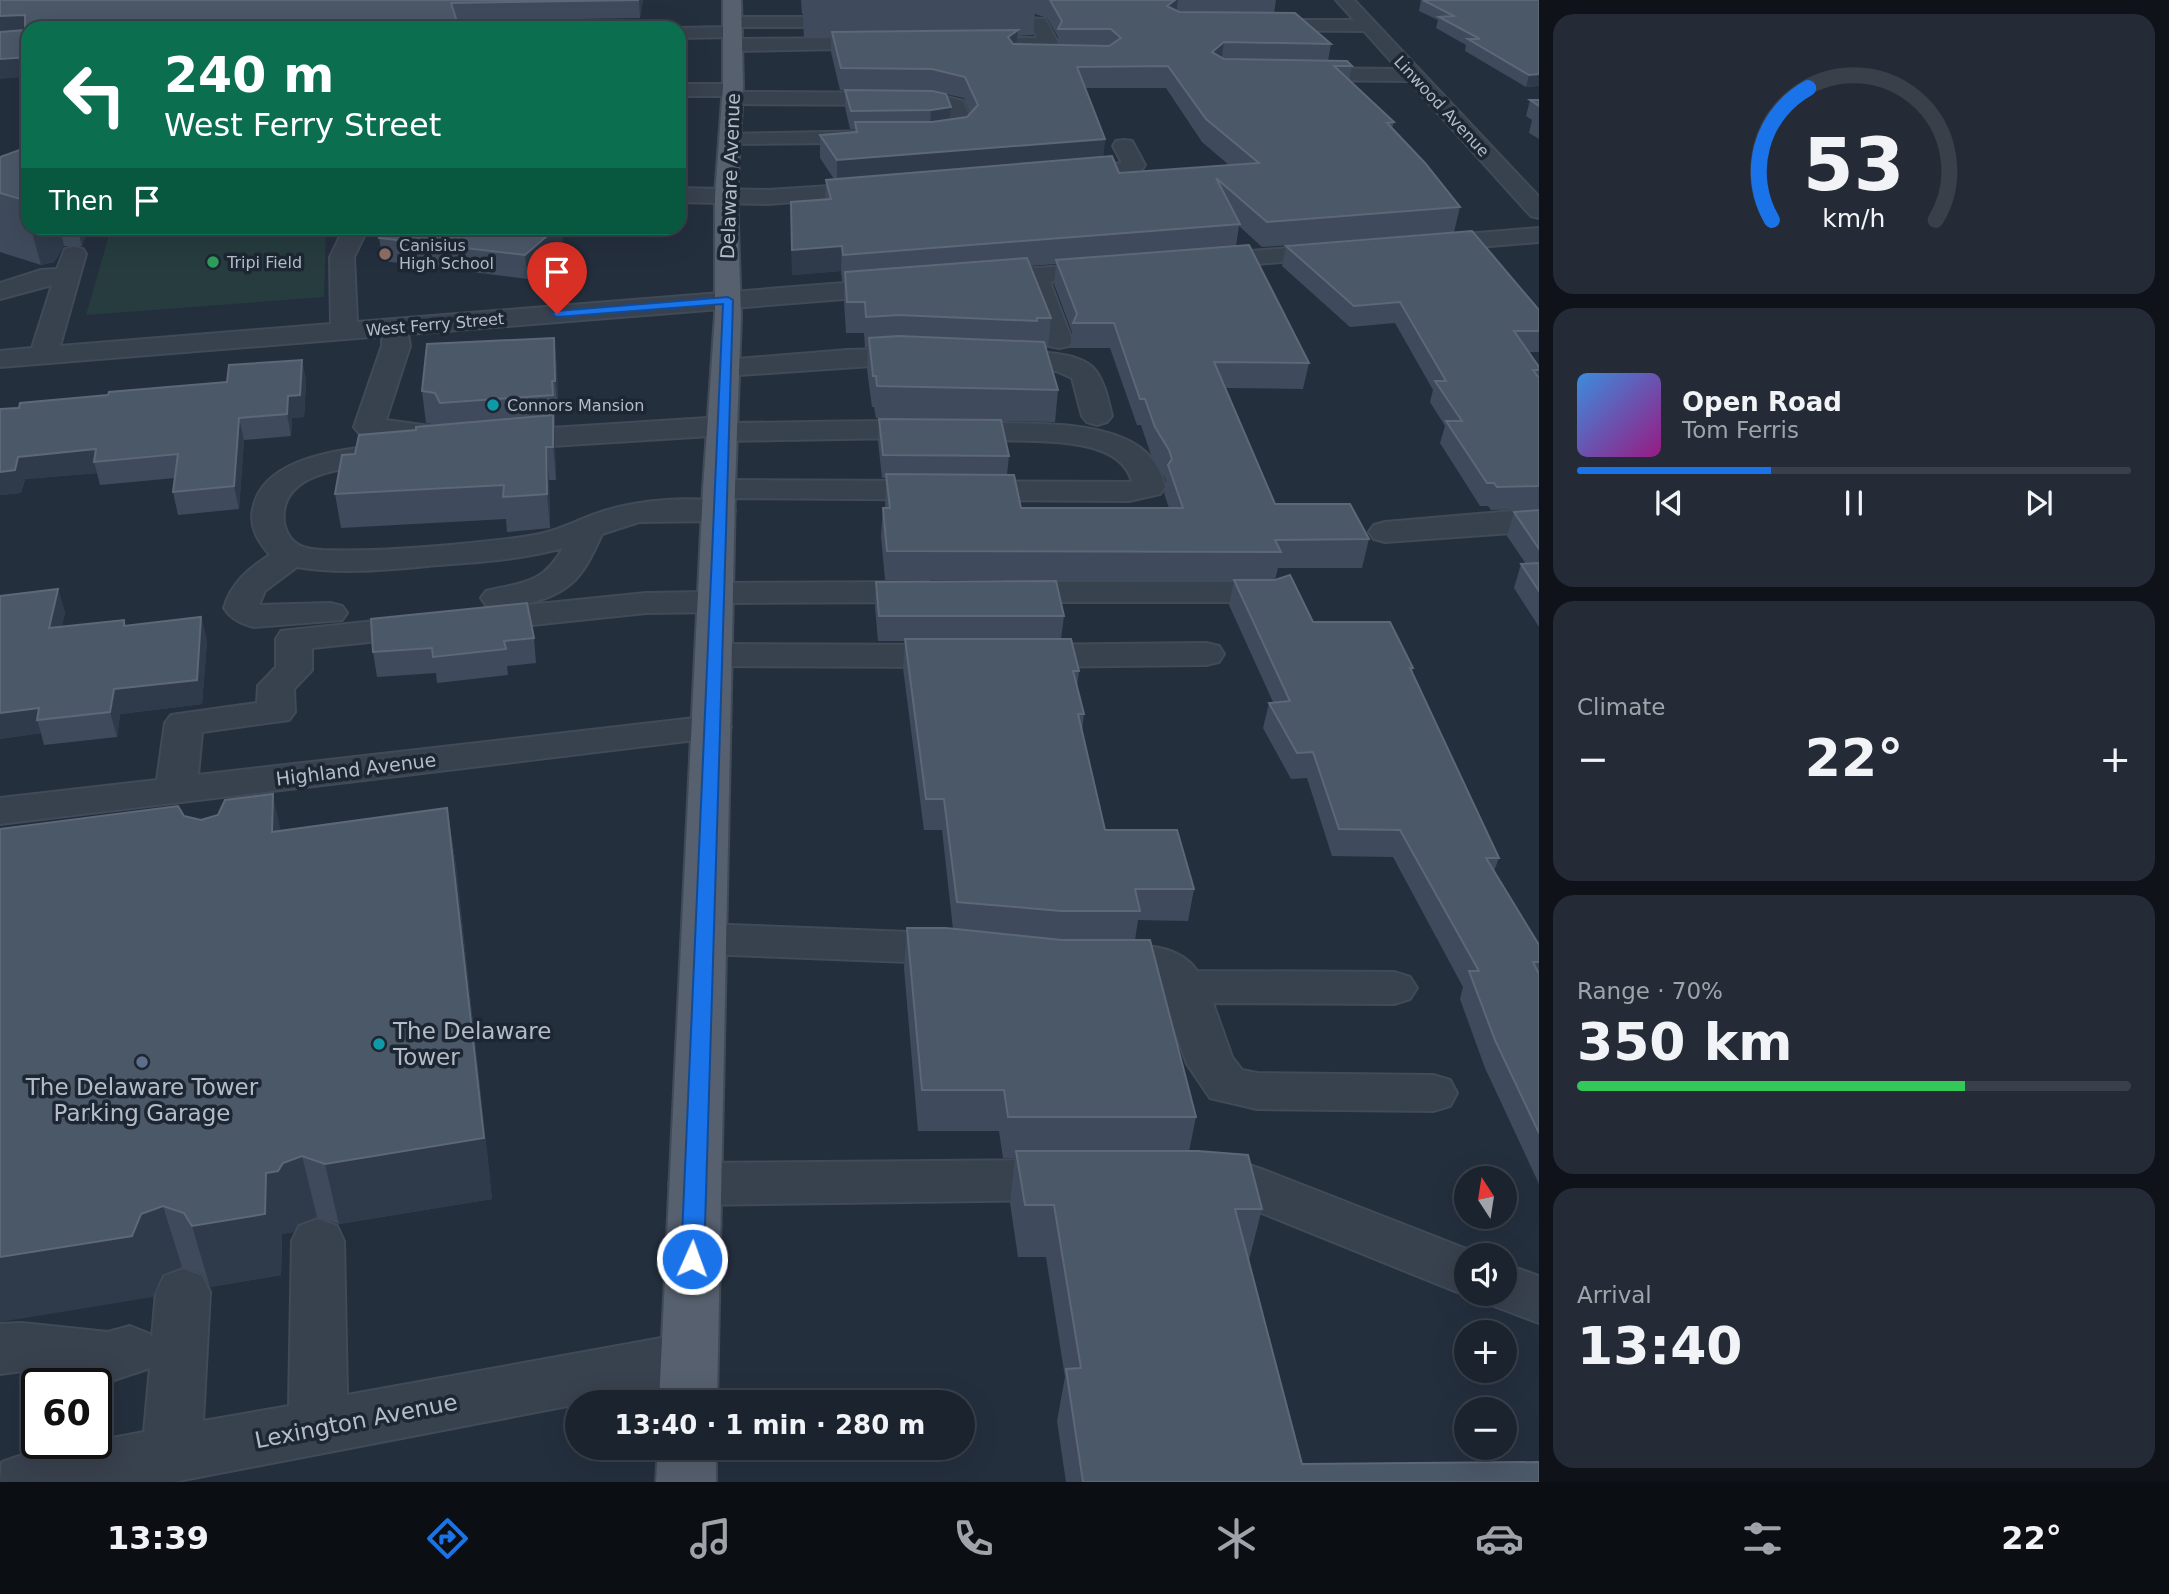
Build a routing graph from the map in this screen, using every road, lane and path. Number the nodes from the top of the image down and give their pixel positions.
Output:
1 (732, 0) edge
2 (1345, 0) edge
3 (869, 22) dead end
4 (964, 22) dead end
5 (1242, 25) edge
6 (1369, 26) junction
7 (686, 34) edge
8 (733, 39) junction
9 (1065, 58) edge
10 (801, 68) junction
11 (1276, 74) edge
12 (1414, 75) junction
13 (686, 90) edge
14 (732, 91) junction
15 (1288, 92) edge
16 (1430, 93) junction
17 (810, 98) junction
18 (815, 137) junction
19 (729, 143) junction
20 (915, 146) edge
21 (1124, 146) dead end
22 (1047, 176) edge
23 (899, 188) edge
24 (686, 195) edge
25 (726, 196) junction
26 (1539, 211) edge
27 (353, 235) edge
28 (1539, 235) edge
29 (1402, 246) edge
30 (1361, 249) edge
31 (1185, 263) edge
32 (1130, 268) edge
33 (0, 269) edge
34 (61, 270) junction
35 (1035, 275) junction
36 (955, 282) edge
37 (914, 285) edge
38 (0, 291) edge
39 (728, 300) junction
40 (394, 327) junction
41 (344, 331) junction
42 (1059, 340) dead end
43 (44, 355) junction
44 (0, 359) edge
45 (725, 368) junction
46 (1097, 416) dead end
47 (723, 429) junction
48 (472, 440) junction
49 (719, 500) junction
50 (1539, 521) edge
51 (588, 529) junction
52 (1385, 532) dead end
53 (291, 556) junction
54 (1270, 592) edge
55 (716, 597) junction
56 (1206, 654) dead end
57 (714, 655) junction
58 (712, 727) junction
59 (177, 790) junction
60 (21, 821) edge
61 (704, 939) junction
62 (1003, 956) edge
63 (1069, 961) edge
64 (1184, 987) junction
65 (1394, 988) dead end
66 (1433, 1093) dead end
67 (1105, 1180) edge
68 (1160, 1180) edge
69 (695, 1184) junction
70 (318, 1241) dead end
71 (1454, 1267) edge
72 (183, 1292) dead end
73 (1517, 1292) edge
74 (1539, 1300) edge
75 (0, 1349) edge
76 (130, 1351) dead end
77 (688, 1380) edge
78 (318, 1428) junction
79 (172, 1455) junction
80 (687, 1460) edge
81 (23, 1482) edge
82 (686, 1482) edge

1 - 8 main road, Delaware Avenue
2 - 6 street, Linwood Avenue
3 - 8 street
4 - 9 street
5 - 6 street
6 - 12 street, Linwood Avenue
7 - 8 street
8 - 10 street
8 - 10 street
8 - 14 main road, Delaware Avenue
10 - 14 street
11 - 12 street
12 - 16 street, Linwood Avenue
13 - 14 street
14 - 17 street
14 - 19 main road, Delaware Avenue
15 - 16 street
16 - 26 street, Linwood Avenue
17 - 18 street
17 - 18 street
18 - 19 street
19 - 20 street
19 - 25 main road, Delaware Avenue
21 - 22 street
23 - 25 street
24 - 25 street
25 - 39 main road, Delaware Avenue
27 - 41 street
28 - 29 street
30 - 31 street
32 - 35 street
33 - 34 street
34 - 38 street
34 - 43 street
35 - 36 street
35 - 42 street
37 - 39 street, West Ferry Street
39 - 40 street, West Ferry Street
39 - 45 main road, Delaware Avenue
40 - 41 street, West Ferry Street
40 - 48 street
41 - 43 street, West Ferry Street
43 - 44 street, West Ferry Street
45 - 46 street
45 - 47 main road, Delaware Avenue
47 - 48 street
47 - 49 main road, Delaware Avenue
47 - 49 street
48 - 53 street
49 - 51 street
49 - 55 main road, Delaware Avenue
50 - 52 street
51 - 53 street
51 - 53 street
54 - 55 street
55 - 57 main road, Delaware Avenue
55 - 59 street
56 - 57 street
57 - 58 main road, Delaware Avenue
58 - 59 street, Highland Avenue
58 - 61 main road, Delaware Avenue
59 - 60 street, Highland Avenue
61 - 62 street
61 - 69 main road, Delaware Avenue
63 - 64 street
64 - 65 street
64 - 66 street
67 - 69 street
68 - 71 street
69 - 77 main road, Delaware Avenue
70 - 78 street
72 - 79 street
73 - 74 street
75 - 76 street
77 - 78 street, Lexington Avenue
78 - 79 street, Lexington Avenue
79 - 81 street, Lexington Avenue
80 - 82 main road

